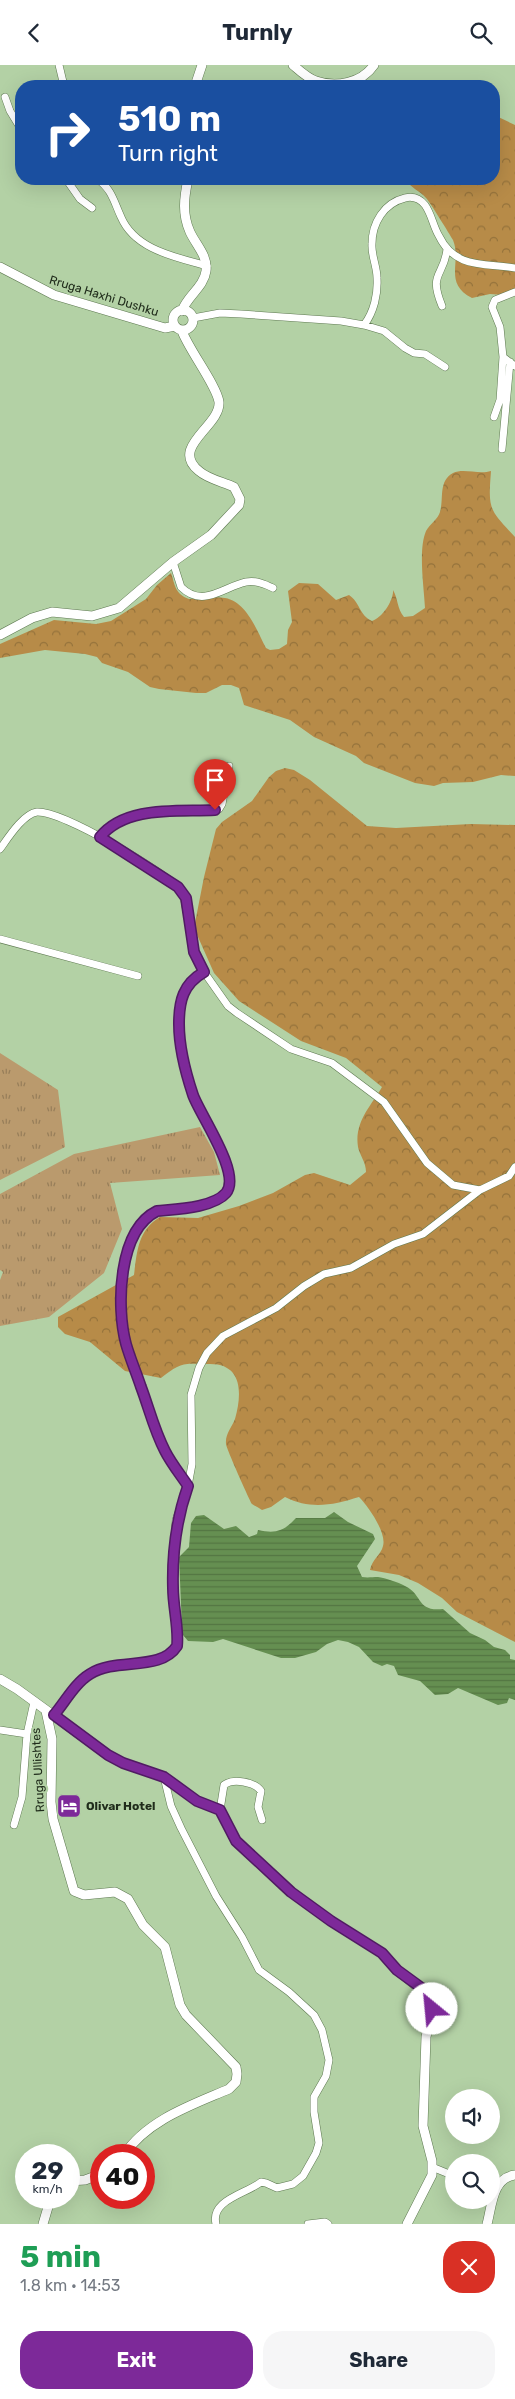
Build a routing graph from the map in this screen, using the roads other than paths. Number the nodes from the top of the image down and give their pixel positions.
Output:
1 (59, 65) edge
2 (202, 65) edge
3 (293, 65) edge
4 (374, 65) edge
5 (63, 80) edge
6 (197, 80) edge
7 (313, 80) edge
8 (353, 80) edge
9 (5, 97) dead end
10 (15, 119) edge
11 (72, 185) edge
12 (106, 185) edge
13 (187, 185) edge
14 (92, 209) dead end
15 (447, 249) junction
16 (206, 266) junction
17 (0, 267) edge
18 (515, 268) edge
19 (515, 292) edge
20 (442, 306) dead end
21 (182, 311) junction
22 (193, 317) junction
23 (364, 325) junction
24 (179, 328) junction
25 (503, 357) junction
26 (512, 364) edge
27 (445, 367) dead end
28 (494, 417) dead end
29 (502, 449) dead end
30 (174, 562) junction
31 (273, 588) dead end
32 (0, 635) edge
33 (229, 766) dead end
34 (100, 837) junction
35 (0, 849) edge
36 (0, 939) edge
37 (204, 972) junction
38 (138, 976) dead end
39 (515, 1167) edge
40 (512, 1178) edge
41 (480, 1190) junction
42 (188, 1486) junction
43 (0, 1679) edge
44 (34, 1701) junction
45 (50, 1713) junction
46 (0, 1731) edge
47 (27, 1734) junction
48 (164, 1777) junction
49 (220, 1810) junction
50 (262, 1820) dead end
51 (14, 1825) dead end
52 (133, 2144) edge
53 (432, 2167) junction
54 (445, 2172) edge
55 (515, 2175) edge
56 (500, 2180) edge
57 (47, 2209) edge
58 (490, 2209) edge
59 (43, 2224) edge
60 (216, 2224) edge
61 (308, 2224) edge
62 (328, 2224) edge
63 (407, 2224) edge
64 (487, 2224) edge

1 - 5 street
2 - 6 street
3 - 7 street
4 - 8 street
9 - 10 street
11 - 14 street
12 - 16 street
13 - 16 street
15 - 18 street
15 - 20 street
15 - 23 street
16 - 21 street
17 - 24 street, Rruga Haxhi Dushku
19 - 25 street
21 - 22 street
21 - 24 street
22 - 23 street
22 - 24 street
23 - 27 street
24 - 30 street
25 - 26 street
25 - 28 street
26 - 29 street
30 - 31 street
30 - 32 street
33 - 34 street
34 - 35 street
34 - 37 street
36 - 38 street
37 - 41 street
37 - 42 street
39 - 40 street
40 - 41 street
41 - 42 street
42 - 45 street
43 - 44 street
44 - 45 street
44 - 47 street
45 - 48 street
45 - 52 street, Rruga Ullishtes
46 - 47 street
47 - 51 street
48 - 49 street
48 - 60 street
49 - 50 street
49 - 53 street
53 - 54 street
53 - 63 street
55 - 56 street
57 - 59 street
58 - 64 street
61 - 62 street

